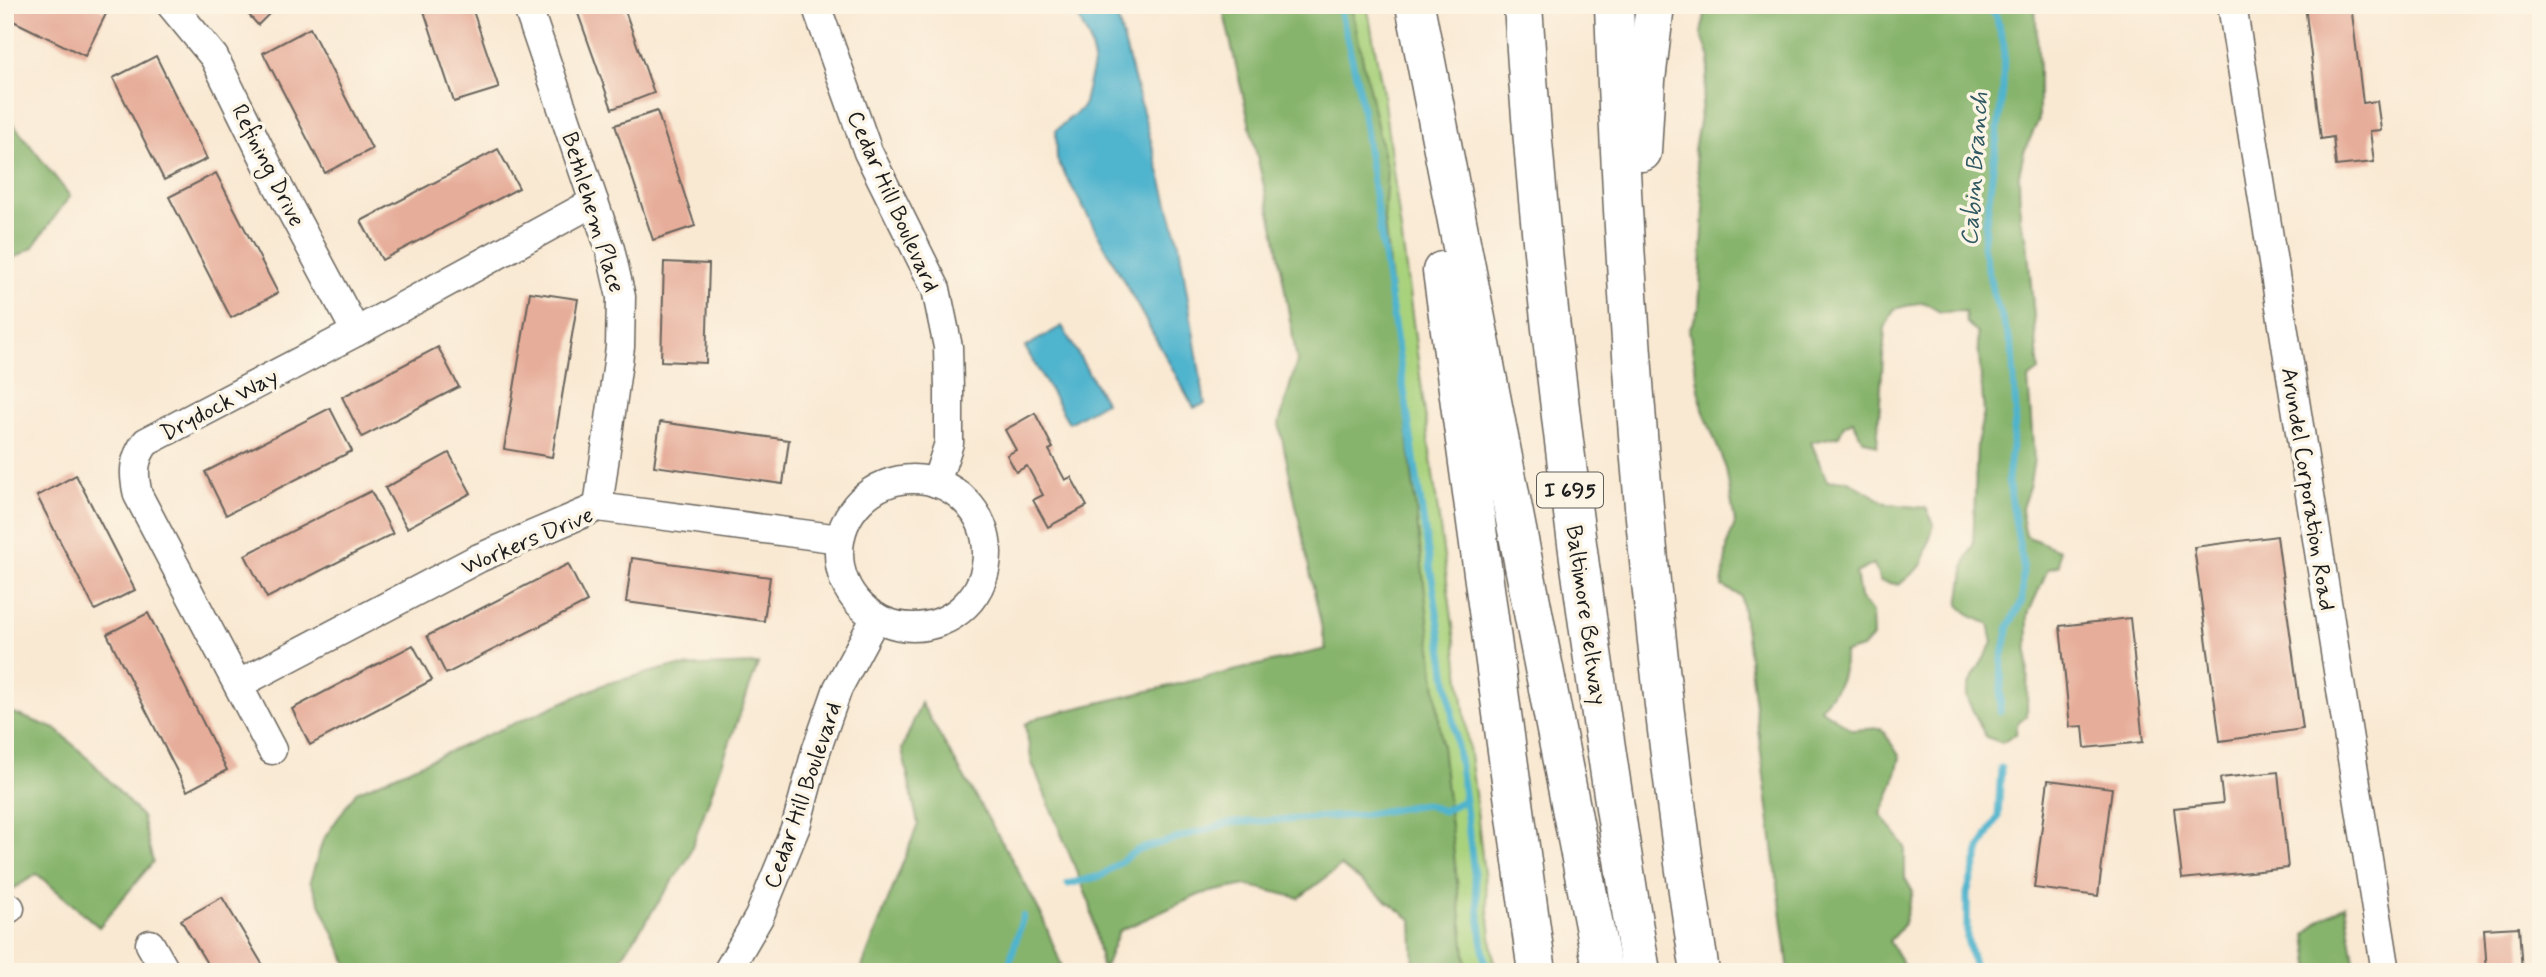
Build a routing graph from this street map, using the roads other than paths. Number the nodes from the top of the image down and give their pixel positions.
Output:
1 (170, 5) edge
2 (527, 5) edge
3 (816, 5) edge
4 (1406, 5) edge
5 (1415, 5) edge
6 (1523, 5) edge
7 (1614, 5) edge
8 (1655, 5) edge
9 (2232, 5) edge
10 (594, 202) junction
11 (356, 332) junction
12 (1640, 476) junction
13 (936, 483) junction
14 (598, 507) junction
15 (840, 538) junction
16 (876, 617) junction
17 (239, 684) junction
18 (272, 750) dead end
19 (150, 944) dead end
20 (166, 972) edge
21 (727, 972) edge
22 (1537, 972) edge
23 (1603, 972) edge
24 (1641, 972) edge
25 (1700, 972) edge
26 (2386, 972) edge

1 - 11 street, Refining Drive
2 - 10 street, Bethlehem Place
3 - 13 street, Cedar Hill Boulevard
4 - 22 highway
5 - 23 highway
6 - 24 highway, Baltimore Beltway / I 695
7 - 12 highway
8 - 12 highway
9 - 26 street, Arundel Corporation Road
10 - 11 street, Drydock Way
10 - 14 street, Bethlehem Place
11 - 17 street, Drydock Way
12 - 25 highway
13 - 15 street
13 - 16 street
14 - 15 street, Workers Drive
14 - 17 street, Workers Drive
15 - 16 street
16 - 21 street, Cedar Hill Boulevard
17 - 18 street, Drydock Way
19 - 20 street

